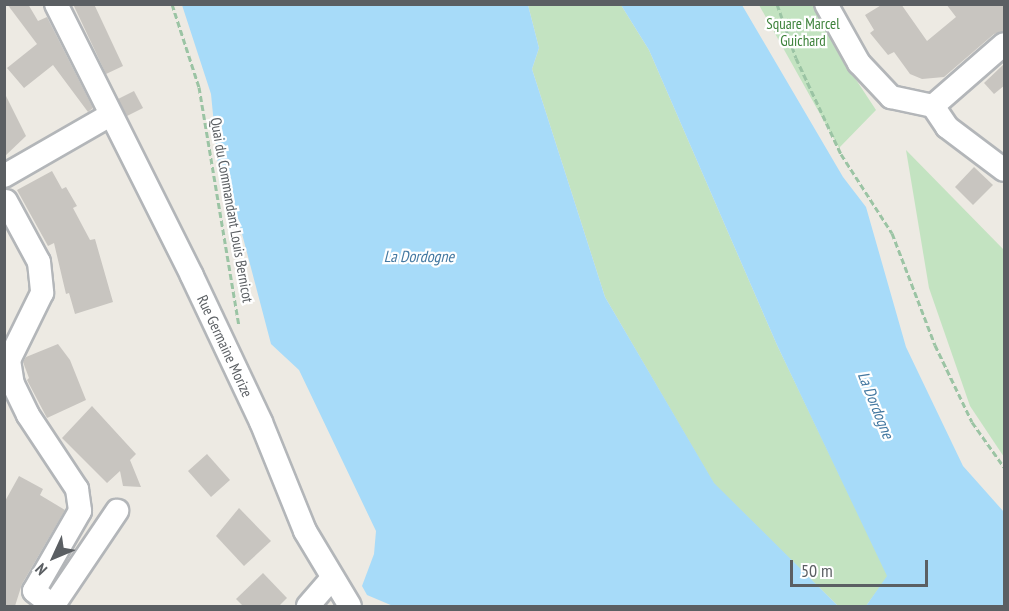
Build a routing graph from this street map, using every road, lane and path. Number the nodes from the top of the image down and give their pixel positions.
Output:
1 (56, 4) edge
2 (172, 4) edge
3 (777, 4) edge
4 (826, 4) edge
5 (1005, 44) edge
6 (933, 106) junction
7 (110, 115) junction
8 (1005, 170) edge
9 (4, 176) edge
10 (6, 201) edge
11 (240, 331) dead end
12 (1005, 467) edge
13 (117, 511) dead end
14 (331, 580) junction
15 (53, 606) edge
16 (308, 606) edge
17 (350, 606) edge

1 - 7 street, Rue Germaine Morize
2 - 11 path, Quai du Commandant Louis Bernicot
3 - 12 path
4 - 6 street
5 - 6 street
6 - 8 street
7 - 9 street
7 - 14 street, Rue Germaine Morize
10 - 15 street
13 - 15 street
14 - 16 street
14 - 17 street, Rue Germaine Morize

